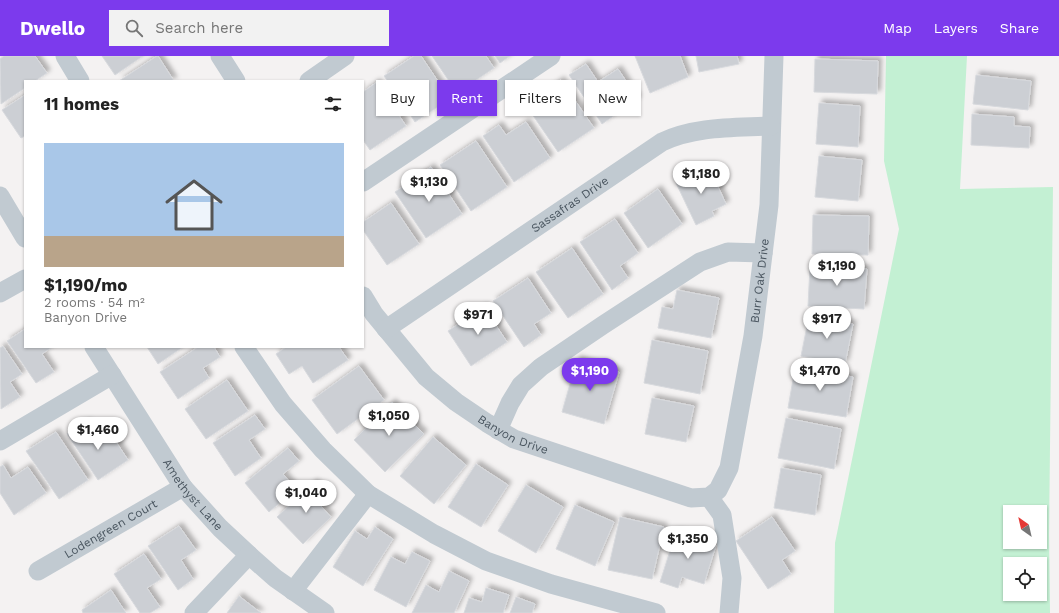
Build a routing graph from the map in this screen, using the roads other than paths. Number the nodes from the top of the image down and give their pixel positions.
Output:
1 (65, 56) edge
2 (220, 56) edge
3 (345, 56) edge
4 (551, 56) edge
5 (774, 56) edge
6 (79, 80) edge
7 (235, 80) edge
8 (310, 80) edge
9 (771, 126) junction
10 (364, 181) edge
11 (0, 196) edge
12 (24, 236) edge
13 (763, 253) junction
14 (24, 280) edge
15 (0, 293) edge
16 (364, 298) edge
17 (386, 329) junction
18 (95, 348) edge
19 (245, 348) edge
20 (112, 375) junction
21 (498, 430) junction
22 (0, 441) edge
23 (183, 487) junction
24 (368, 494) junction
25 (709, 497) junction
26 (248, 555) junction
27 (38, 571) dead end
28 (293, 591) junction
29 (645, 612) edge
30 (194, 613) edge
31 (325, 613) edge
32 (729, 613) edge

1 - 6 street
2 - 7 street
3 - 8 street
4 - 10 street
5 - 9 street, Burr Oak Drive
9 - 13 street, Burr Oak Drive
9 - 17 street, Sassafras Drive
11 - 12 street
13 - 21 street
13 - 25 street, Burr Oak Drive
14 - 15 street
16 - 17 street, Banyon Drive
17 - 21 street, Banyon Drive
18 - 20 street, Amethyst Lane
19 - 24 street
20 - 22 street
20 - 23 street, Amethyst Lane
21 - 25 street, Banyon Drive
23 - 26 street, Amethyst Lane
23 - 27 street, Lodengreen Court
24 - 28 street
24 - 29 street
25 - 32 street
26 - 28 street, Amethyst Lane
26 - 30 street
28 - 31 street, Amethyst Lane

